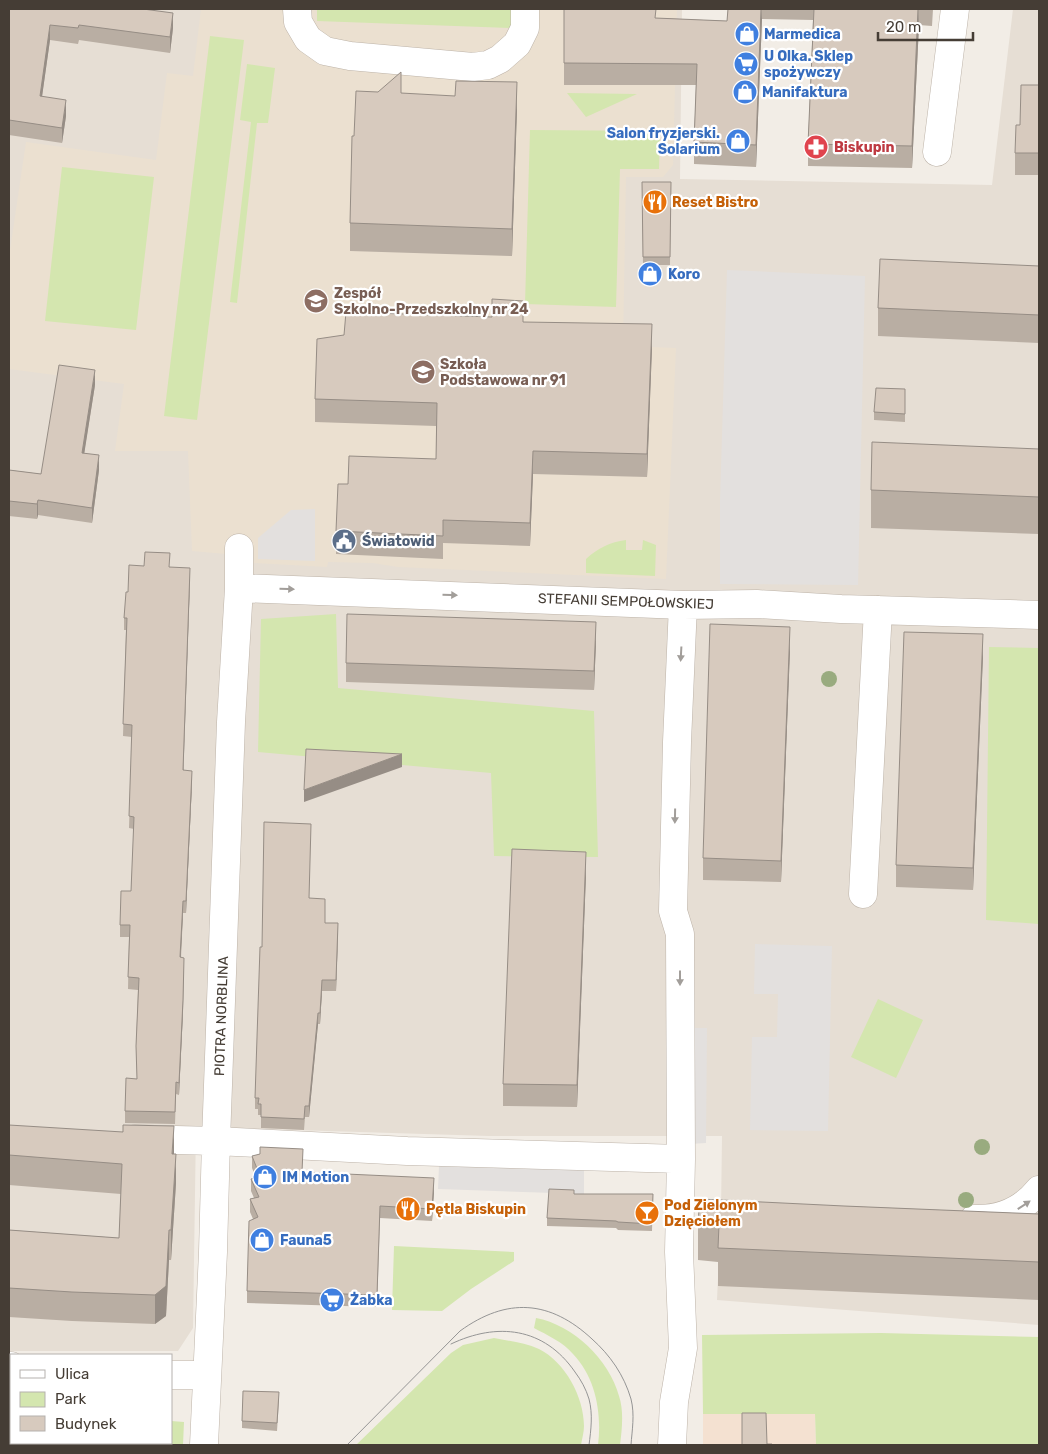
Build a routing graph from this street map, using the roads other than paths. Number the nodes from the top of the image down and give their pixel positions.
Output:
1 (297, 9) edge
2 (526, 9) edge
3 (955, 9) edge
4 (937, 152) dead end
5 (238, 566) joint
6 (684, 605) junction
7 (878, 610) junction
8 (1039, 615) edge
9 (863, 894) dead end
10 (113, 1138) edge
11 (216, 1141) junction
12 (681, 1159) junction
13 (1039, 1190) edge
14 (948, 1217) edge
15 (172, 1375) edge
16 (206, 1375) junction
17 (204, 1445) edge
18 (672, 1445) edge

1 - 2 street
3 - 4 street
5 -> 6 street, STEFANII SEMPOŁOWSKIEJ
5 - 11 street, PIOTRA NORBLINA
6 - 7 street, STEFANII SEMPOŁOWSKIEJ
6 -> 12 street
7 - 8 street, STEFANII SEMPOŁOWSKIEJ
7 - 9 street
10 - 11 street
11 - 12 street
11 - 16 street, PIOTRA NORBLINA
12 - 18 street
14 -> 13 street
15 - 16 street
16 - 17 street, PIOTRA NORBLINA

